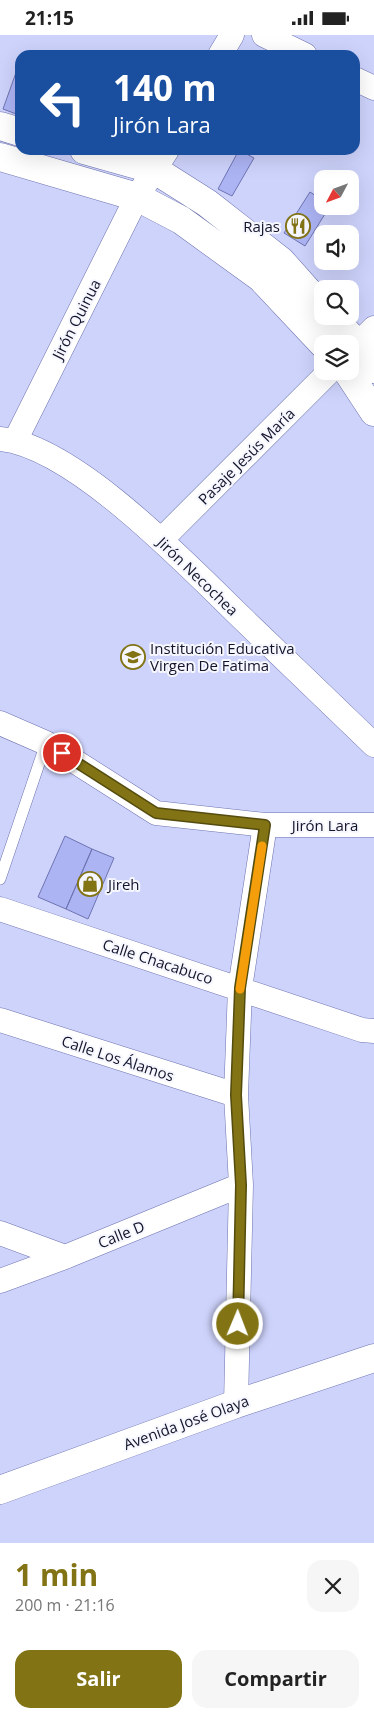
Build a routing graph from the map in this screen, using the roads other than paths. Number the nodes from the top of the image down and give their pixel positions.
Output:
1 (232, 35) edge
2 (264, 35) edge
3 (223, 50) edge
4 (295, 50) edge
5 (360, 81) edge
6 (374, 88) edge
7 (0, 126) edge
8 (15, 130) edge
9 (122, 155) edge
10 (0, 157) edge
11 (161, 160) edge
12 (137, 197) junction
13 (314, 298) edge
14 (342, 325) edge
15 (315, 335) edge
16 (361, 341) edge
17 (374, 369) edge
18 (321, 380) edge
19 (353, 380) edge
20 (374, 412) edge
21 (8, 440) edge
22 (161, 540) junction
23 (0, 723) edge
24 (46, 743) junction
25 (374, 745) edge
26 (265, 825) junction
27 (374, 825) edge
28 (0, 879) edge
29 (0, 909) edge
30 (240, 988) junction
31 (0, 1020) edge
32 (374, 1031) edge
33 (236, 1095) junction
34 (241, 1185) junction
35 (0, 1233) edge
36 (66, 1257) junction
37 (0, 1281) edge
38 (374, 1358) edge
39 (236, 1404) junction
40 (0, 1490) edge

1 - 3 street
2 - 4 street
5 - 6 street
7 - 8 street
9 - 11 street
10 - 12 street
11 - 12 street, Jirón Quinua
11 - 13 street
12 - 15 street
12 - 21 street, Jirón Quinua
14 - 16 street
16 - 17 street
18 - 22 street, Pasaje Jesús María
19 - 20 street
21 - 22 street, Jirón Necochea
22 - 25 street, Jirón Necochea
23 - 24 street, Jirón Lara
24 - 26 street, Jirón Lara
24 - 28 lane
26 - 27 street, Jirón Lara
26 - 30 street
29 - 30 street, Calle Chacabuco
30 - 32 street, Calle Chacabuco
30 - 33 street
31 - 33 street, Calle Los Álamos
33 - 34 street
34 - 36 street, Calle D
34 - 39 street
35 - 36 street
36 - 37 street, Calle D
38 - 39 street, Avenida José Olaya
39 - 40 street, Avenida José Olaya

